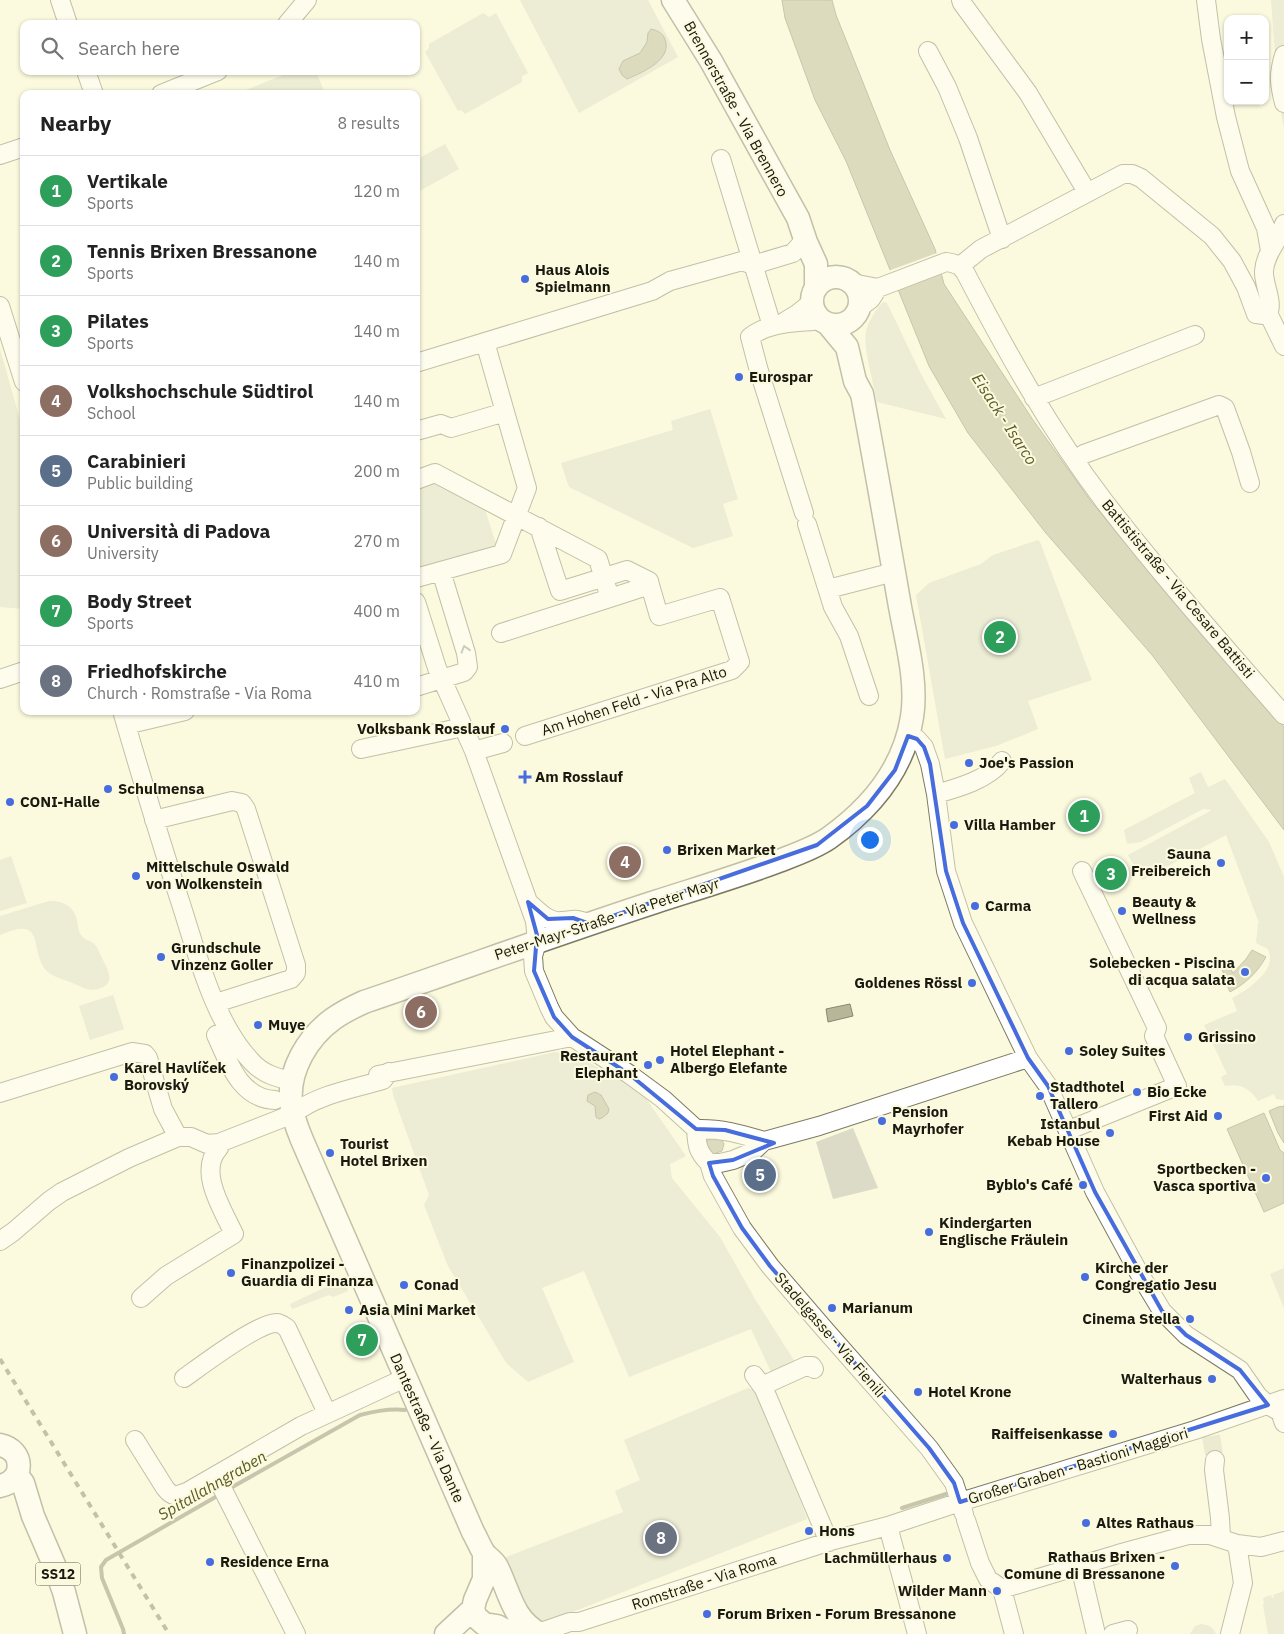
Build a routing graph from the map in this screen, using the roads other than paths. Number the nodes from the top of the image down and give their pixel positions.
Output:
1 (60, 0) edge
2 (307, 0) edge
3 (673, 0) edge
4 (961, 0) edge
5 (1206, 0) edge
6 (67, 20) edge
7 (290, 20) edge
8 (928, 51) dead end
9 (1284, 56) edge
10 (87, 75) edge
11 (213, 75) edge
12 (197, 87) edge
13 (93, 90) edge
14 (182, 90) edge
15 (1284, 103) edge
16 (20, 148) edge
17 (0, 155) edge
18 (721, 159) dead end
19 (1087, 192) junction
20 (798, 218) junction
21 (1284, 224) edge
22 (1002, 239) junction
23 (800, 245) dead end
24 (1277, 253) edge
25 (753, 265) junction
26 (960, 266) junction
27 (847, 281) junction
28 (883, 286) junction
29 (819, 308) junction
30 (1, 310) edge
31 (858, 311) junction
32 (1268, 313) junction
33 (778, 324) junction
34 (1195, 335) dead end
35 (491, 337) junction
36 (1284, 346) edge
37 (420, 362) edge
38 (20, 369) edge
39 (862, 394) junction
40 (1034, 398) junction
41 (505, 412) junction
42 (420, 430) edge
43 (1075, 460) junction
44 (420, 479) edge
45 (1250, 483) dead end
46 (515, 516) junction
47 (539, 527) junction
48 (441, 571) junction
49 (894, 572) junction
50 (420, 577) edge
51 (604, 578) junction
52 (650, 585) junction
53 (828, 589) junction
54 (610, 598) junction
55 (420, 614) edge
56 (501, 632) dead end
57 (20, 672) edge
58 (0, 679) edge
59 (441, 679) junction
60 (420, 686) edge
61 (869, 696) dead end
62 (150, 715) edge
63 (1284, 715) edge
64 (124, 718) edge
65 (462, 726) junction
66 (526, 736) dead end
67 (908, 736) junction
68 (503, 743) dead end
69 (361, 749) dead end
70 (474, 751) junction
71 (1002, 761) dead end
72 (936, 794) junction
73 (154, 820) junction
74 (1082, 871) dead end
75 (528, 902) junction
76 (590, 924) junction
77 (537, 942) junction
78 (216, 1003) junction
79 (228, 1029) junction
80 (572, 1037) junction
81 (1028, 1058) junction
82 (389, 1072) junction
83 (297, 1087) junction
84 (0, 1093) edge
85 (275, 1100) dead end
86 (293, 1114) junction
87 (696, 1129) junction
88 (1069, 1130) junction
89 (178, 1137) junction
90 (764, 1140) junction
91 (219, 1143) junction
92 (708, 1163) junction
93 (0, 1241) edge
94 (141, 1298) dead end
95 (814, 1370) dead end
96 (184, 1378) dead end
97 (405, 1378) junction
98 (1276, 1402) edge
99 (326, 1413) junction
100 (1284, 1423) edge
101 (135, 1440) dead end
102 (1, 1443) edge
103 (1215, 1460) tunnel mouth
104 (6, 1483) edge
105 (222, 1486) junction
106 (963, 1512) junction
107 (888, 1526) junction
108 (1284, 1540) edge
109 (1229, 1541) junction
110 (829, 1542) junction
111 (484, 1553) junction
112 (1080, 1566) junction
113 (1002, 1589) junction
114 (509, 1596) junction
115 (489, 1617) edge
116 (573, 1628) edge
117 (75, 1634) edge
118 (296, 1634) edge
119 (446, 1634) edge
120 (455, 1634) edge
121 (539, 1634) edge
122 (917, 1634) edge
123 (1014, 1634) edge
124 (1096, 1634) edge
125 (1230, 1634) edge

1 - 6 street
2 - 7 street
3 - 20 main road, Brennerstraße - Via Brennero
4 - 19 street
5 - 24 street
8 - 22 street
9 - 15 street
10 - 13 street
11 - 12 street
12 - 14 street
16 - 17 street
18 - 25 street
19 - 22 street
19 - 32 street
20 - 27 main road, Brennerstraße - Via Brennero
20 - 29 main road, Brennerstraße - Via Brennero
21 - 24 street
22 - 26 street
23 - 25 street
24 - 32 street
25 - 33 street
25 - 35 street
26 - 28 street
26 - 40 street, Battististraße - Via Cesare Battisti
27 - 28 street
27 - 29 main road
27 - 31 main road, Brennerstraße - Via Brennero
28 - 31 street
29 - 31 main road
29 - 33 street
29 - 39 main road, Brennerstraße - Via Brennero
30 - 38 street
31 - 39 main road, Brennerstraße - Via Brennero
32 - 36 street
33 - 53 street
34 - 40 street
35 - 37 street
35 - 41 street
39 - 49 main road, Brennerstraße - Via Brennero
40 - 43 street, Battististraße - Via Cesare Battisti
41 - 42 street
41 - 46 street
43 - 45 street
43 - 63 street, Battististraße - Via Cesare Battisti
44 - 46 street
46 - 47 street
46 - 48 street
47 - 51 street
47 - 51 street
48 - 50 street
59 -> 48 street
49 - 53 street
49 - 67 main road, Brennerstraße - Via Brennero
51 - 52 street
51 - 54 street
52 - 54 street
52 - 66 street, Am Hohen Feld - Via Pra Alto
53 - 61 street
54 - 56 street
55 - 59 street
57 - 58 street
59 - 60 street
59 - 65 street
62 - 64 street
64 - 73 street
65 - 69 street
65 - 70 street
67 - 72 street
67 - 76 main road, Peter-Mayr-Straße - Via Peter Mayr
68 - 70 street
70 - 75 street
71 - 72 street
72 - 81 street
73 - 78 street
73 - 78 street
74 - 88 street
75 - 76 street
75 - 77 street
76 - 77 main road, Peter-Mayr-Straße - Via Peter Mayr
77 - 80 street
77 - 83 main road, Peter-Mayr-Straße - Via Peter Mayr
78 - 79 street
79 - 83 street
79 - 85 street
80 - 82 street
80 - 87 street
81 - 88 street
81 - 90 street
82 - 83 street
82 - 86 street
83 - 86 main road, Dantestraße - Via Dante
84 - 89 street
86 - 91 street
86 - 97 main road, Dantestraße - Via Dante
87 - 90 street
87 - 92 street, Stadelgasse - Via Fienili
88 - 98 street
89 - 91 street
89 - 93 street
90 - 92 street
91 - 94 street
92 - 106 street, Stadelgasse - Via Fienili
95 - 110 street
96 - 99 street
97 - 99 street
97 - 111 main road, Dantestraße - Via Dante
98 - 100 street
98 - 106 street, Großer Graben - Bastioni Maggiori
99 - 105 street
101 - 105 street
102 - 104 main road, SS12
103 - 109 street
104 - 117 main road, SS12
105 - 118 street
106 - 107 street, Großer Graben - Bastioni Maggiori
106 - 113 street, Stadelgasse - Via Fienili
107 - 110 street, Romstraße - Via Roma
107 - 122 street
108 - 109 street
109 - 112 street
109 - 125 street
110 - 116 street, Romstraße - Via Roma
111 - 114 main road, Dantestraße - Via Dante
111 - 115 main road, Dantestraße - Via Dante
112 - 113 street
112 - 124 street
113 - 123 street
114 - 115 main road
114 - 115 main road
114 - 121 main road, Dantestraße - Via Dante
115 - 119 main road
115 - 120 main road
116 - 121 street, Romstraße - Via Roma

